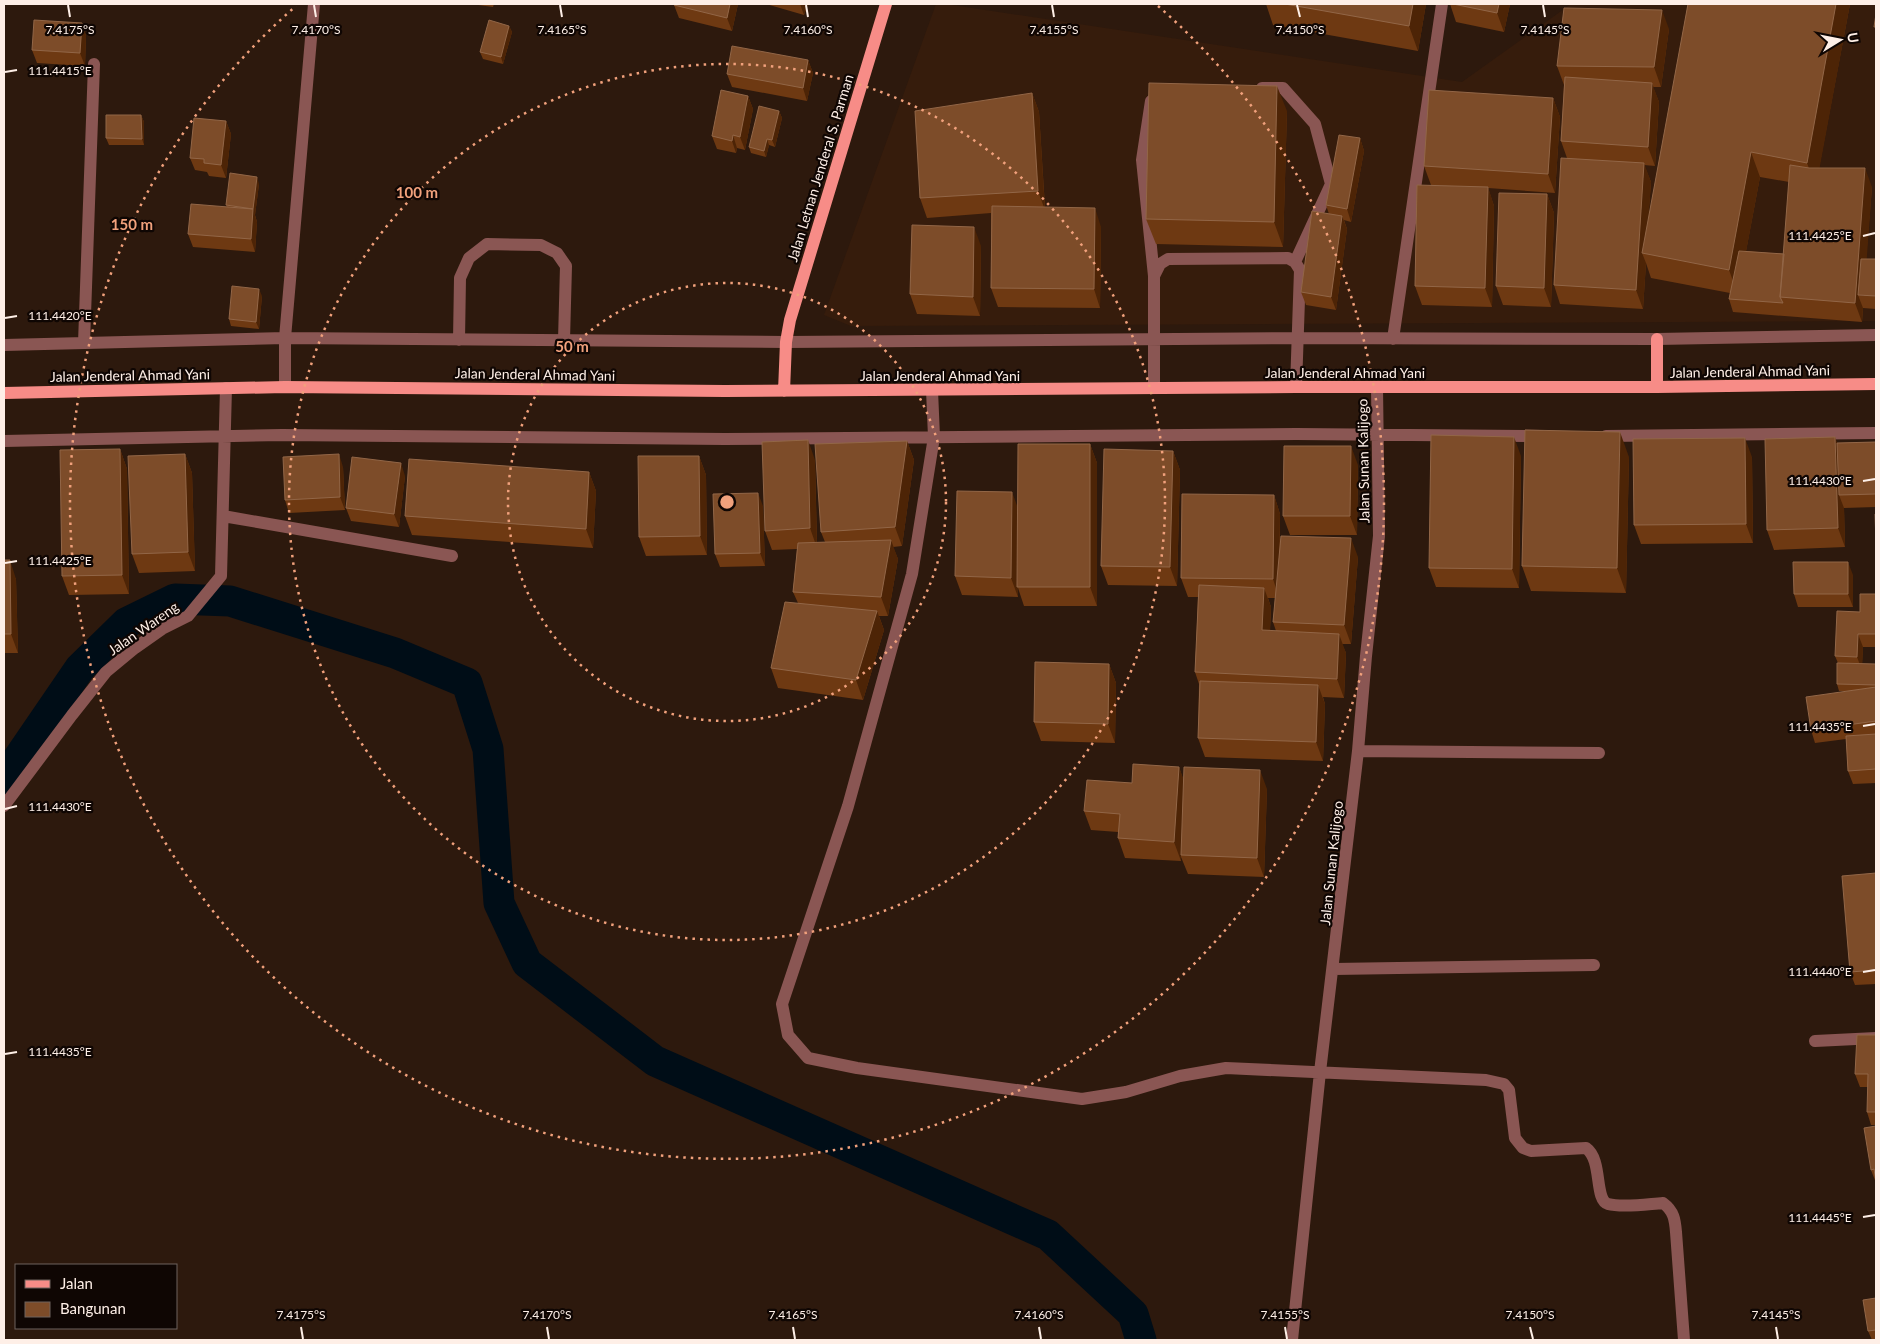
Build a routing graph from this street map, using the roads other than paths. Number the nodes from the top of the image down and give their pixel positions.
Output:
1 (314, 4) edge
2 (886, 4) edge
3 (1442, 4) edge
4 (94, 64) dead end
5 (1246, 89) edge
6 (1162, 90) edge
7 (1296, 262) junction
8 (1154, 276) junction
9 (1876, 335) edge
10 (285, 338) junction
11 (1297, 338) junction
12 (1153, 339) junction
13 (1393, 339) junction
14 (1657, 339) junction
15 (459, 340) junction
16 (564, 340) junction
17 (786, 342) junction
18 (84, 343) junction
19 (4, 345) edge
20 (1876, 384) edge
21 (285, 387) junction
22 (1296, 387) junction
23 (1378, 387) junction
24 (1657, 387) junction
25 (226, 388) junction
26 (1154, 388) junction
27 (932, 390) junction
28 (784, 391) junction
29 (4, 393) edge
30 (1876, 433) edge
31 (225, 436) junction
32 (1378, 436) junction
33 (1558, 436) edge
34 (1598, 436) edge
35 (934, 437) junction
36 (4, 441) edge
37 (223, 516) junction
38 (452, 556) dead end
39 (1358, 751) junction
40 (1599, 753) dead end
41 (4, 806) edge
42 (1594, 965) dead end
43 (1334, 969) junction
44 (1876, 1038) edge
45 (1815, 1040) dead end
46 (1320, 1072) junction
47 (1292, 1340) edge
48 (1684, 1340) edge

1 - 10 street
2 - 17 main road, Jalan Letnan Jenderal S. Parman
3 - 13 street
4 - 18 street
5 - 7 street
6 - 8 street
7 - 8 street
7 - 11 street
8 - 12 street
9 - 14 street
10 - 15 street
10 - 18 street
10 - 21 street
11 - 12 street
11 - 13 street
11 - 22 street
12 - 17 street
12 - 26 street
13 - 14 street
14 - 24 main road
15 - 16 street
15 - 16 street
16 - 17 street
17 - 28 main road, Jalan Letnan Jenderal S. Parman
18 - 19 street
20 - 24 main road, Jalan Jenderal Ahmad Yani
21 - 25 main road, Jalan Jenderal Ahmad Yani
21 - 28 main road, Jalan Jenderal Ahmad Yani
22 - 23 main road, Jalan Jenderal Ahmad Yani
22 - 26 main road, Jalan Jenderal Ahmad Yani
23 - 24 main road, Jalan Jenderal Ahmad Yani
23 - 32 street, Jalan Sunan Kalijogo
25 - 29 main road, Jalan Jenderal Ahmad Yani
25 - 31 street, Jalan Wareng
26 - 27 main road, Jalan Jenderal Ahmad Yani
27 - 28 main road, Jalan Jenderal Ahmad Yani
27 - 35 street
30 - 34 street
31 - 35 street
31 - 36 street
31 - 37 street, Jalan Wareng
32 - 33 street
32 - 35 street
32 - 39 street, Jalan Sunan Kalijogo
35 - 46 street
37 - 38 street
37 - 41 street, Jalan Wareng
39 - 40 street
39 - 43 street, Jalan Sunan Kalijogo
42 - 43 street
43 - 46 street, Jalan Sunan Kalijogo
44 - 45 street
46 - 47 street, Jalan Sunan Kalijogo
46 - 48 street

